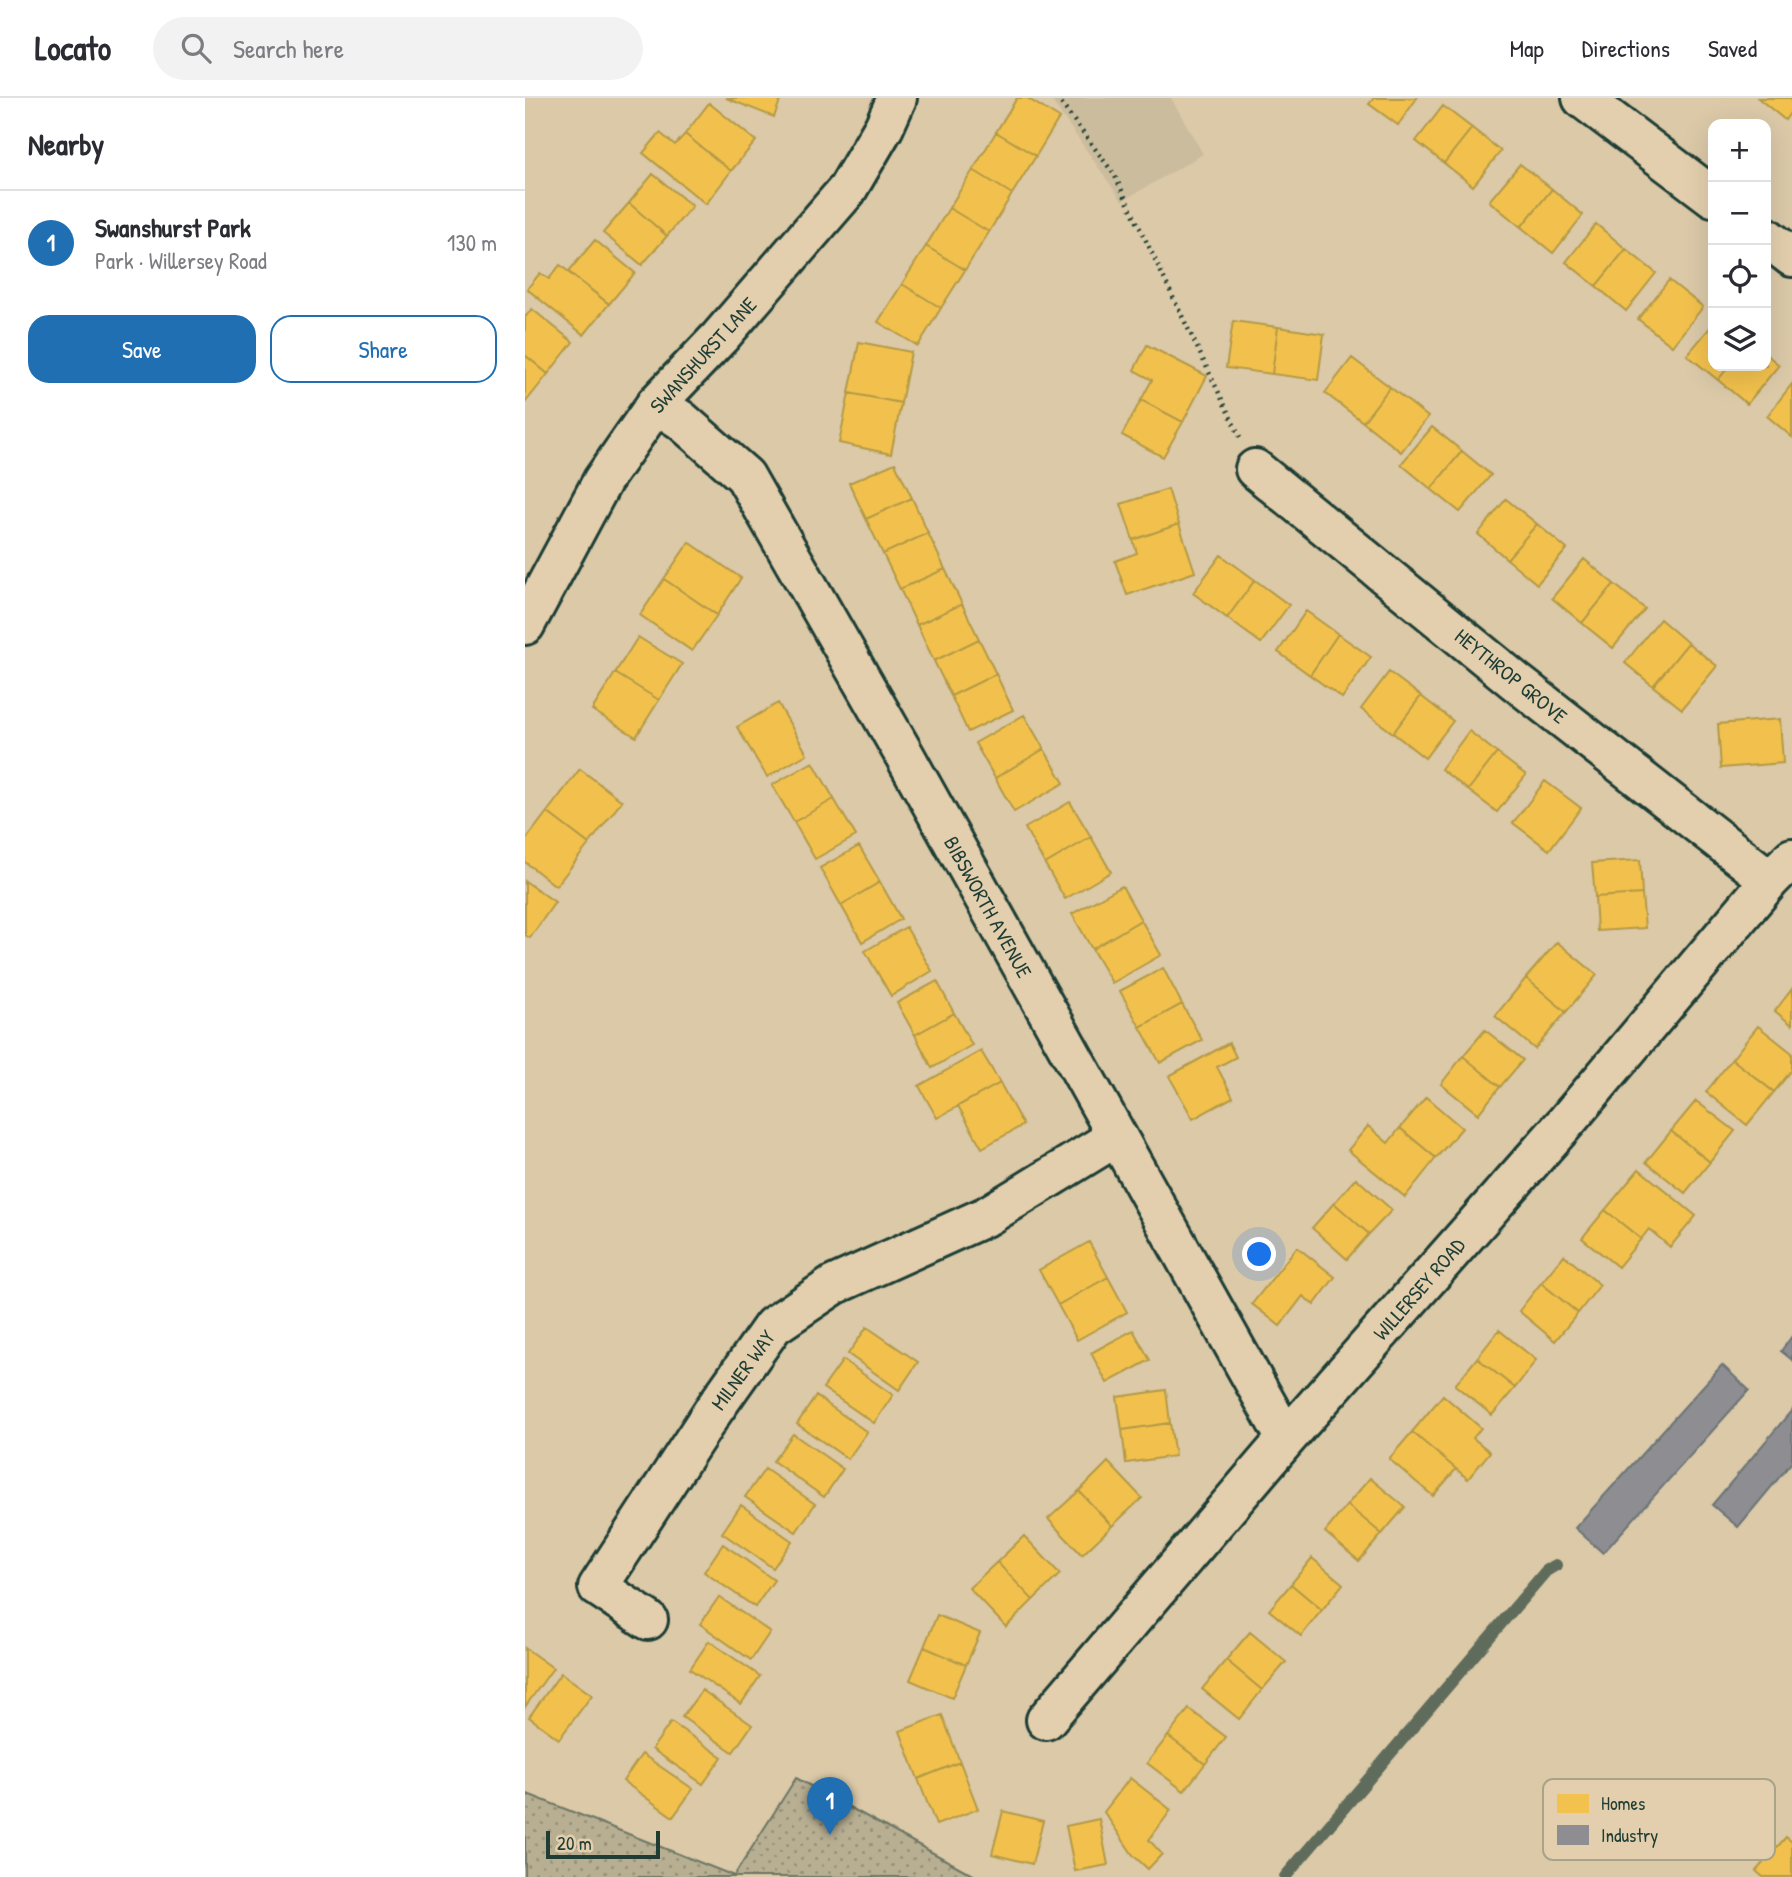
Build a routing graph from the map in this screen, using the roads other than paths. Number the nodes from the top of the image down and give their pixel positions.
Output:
1 (897, 98) edge
2 (1582, 98) edge
3 (1708, 193) edge
4 (1771, 241) edge
5 (1792, 257) edge
6 (656, 404) junction
7 (1255, 469) road end
8 (525, 625) edge
9 (1781, 869) edge
10 (1116, 1137) junction
11 (1286, 1439) junction
12 (648, 1620) dead end
13 (1046, 1720) dead end

1 - 6 street, SWANSHURST LANE
2 - 3 street
4 - 5 street
6 - 8 street, SWANSHURST LANE
6 - 10 street, BIBSWORTH AVENUE
7 - 9 street, HEYTHROP GROVE
9 - 11 street, WILLERSEY ROAD
10 - 11 street, BIBSWORTH AVENUE
10 - 12 street, MILNER WAY
11 - 13 street, WILLERSEY ROAD

